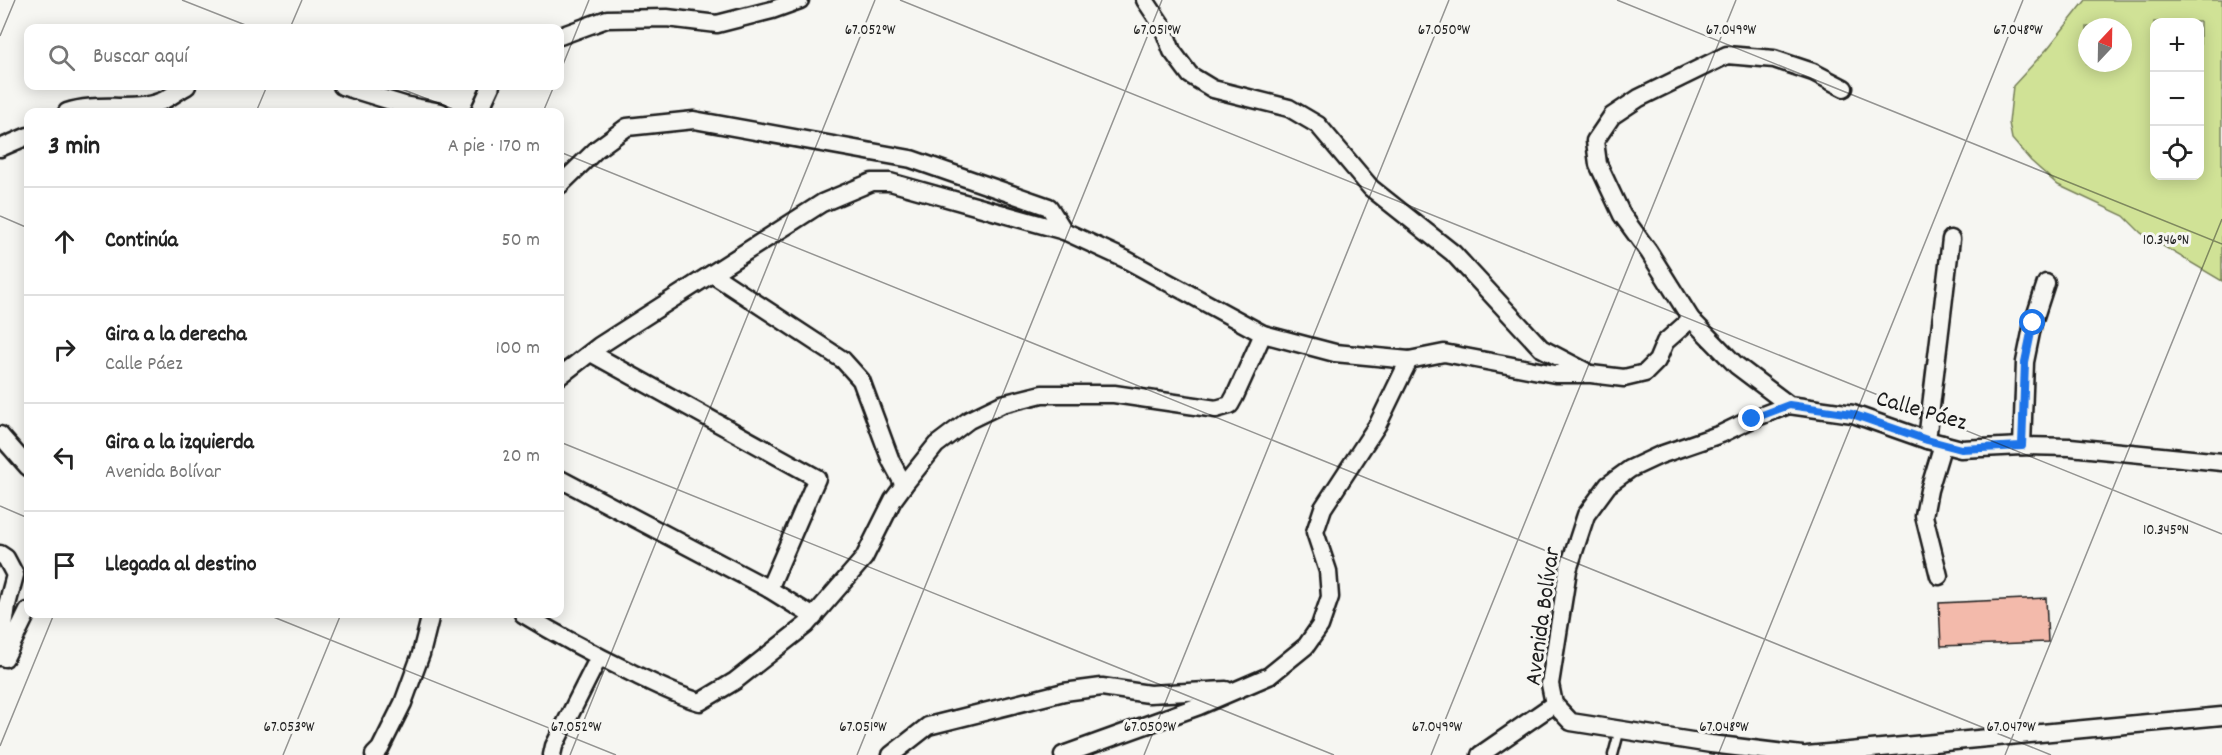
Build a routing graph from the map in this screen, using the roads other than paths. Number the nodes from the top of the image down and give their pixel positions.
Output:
1 (800, 0) edge
2 (1145, 0) edge
3 (564, 35) edge
4 (1844, 88) dead end
5 (180, 90) edge
6 (355, 90) edge
7 (489, 90) edge
8 (86, 108) edge
9 (420, 108) edge
10 (481, 108) edge
11 (24, 138) edge
12 (0, 148) edge
13 (564, 180) edge
14 (1064, 231) junction
15 (1951, 238) dead end
16 (712, 274) junction
17 (2046, 284) dead end
18 (1691, 319) junction
19 (1263, 334) junction
20 (591, 353) junction
21 (1409, 360) junction
22 (564, 373) edge
23 (1591, 374) junction
24 (1789, 405) junction
25 (0, 435) edge
26 (1935, 442) junction
27 (2022, 446) junction
28 (24, 462) edge
29 (2222, 462) edge
30 (564, 481) edge
31 (904, 485) junction
32 (0, 554) edge
33 (1939, 576) dead end
34 (769, 589) junction
35 (814, 617) junction
36 (24, 618) edge
37 (430, 618) edge
38 (530, 618) edge
39 (0, 657) edge
40 (599, 657) junction
41 (0, 667) edge
42 (1240, 689) junction
43 (1554, 704) junction
44 (2222, 716) edge
45 (1620, 729) junction
46 (374, 755) edge
47 (552, 755) edge
48 (891, 755) edge
49 (1063, 755) edge
50 (1480, 755) edge
51 (1613, 755) edge
52 (1804, 755) edge

1 - 3 street
2 - 23 street
4 - 18 street
5 - 8 street
6 - 9 street
7 - 10 street
11 - 12 street
13 - 14 street
14 - 16 street
14 - 19 street
15 - 26 street
16 - 20 street
16 - 31 street
17 - 27 street
18 - 23 street
18 - 24 street
19 - 21 street
19 - 31 street
20 - 22 street
20 - 34 street
21 - 23 street
21 - 42 street
24 - 26 street, Calle Páez
24 - 43 street, Avenida Bolívar
25 - 28 street
26 - 27 street, Calle Páez
26 - 33 street
27 - 29 street, Calle Páez
30 - 34 street
31 - 35 street
32 - 39 street
34 - 35 street
35 - 40 street
36 - 41 street
37 - 46 street
38 - 40 street
40 - 47 street
42 - 48 street
42 - 49 street
43 - 45 street, Avenida Bolívar
43 - 50 street
44 - 52 street, Avenida Bolívar
45 - 51 lane
45 - 52 street, Avenida Bolívar

